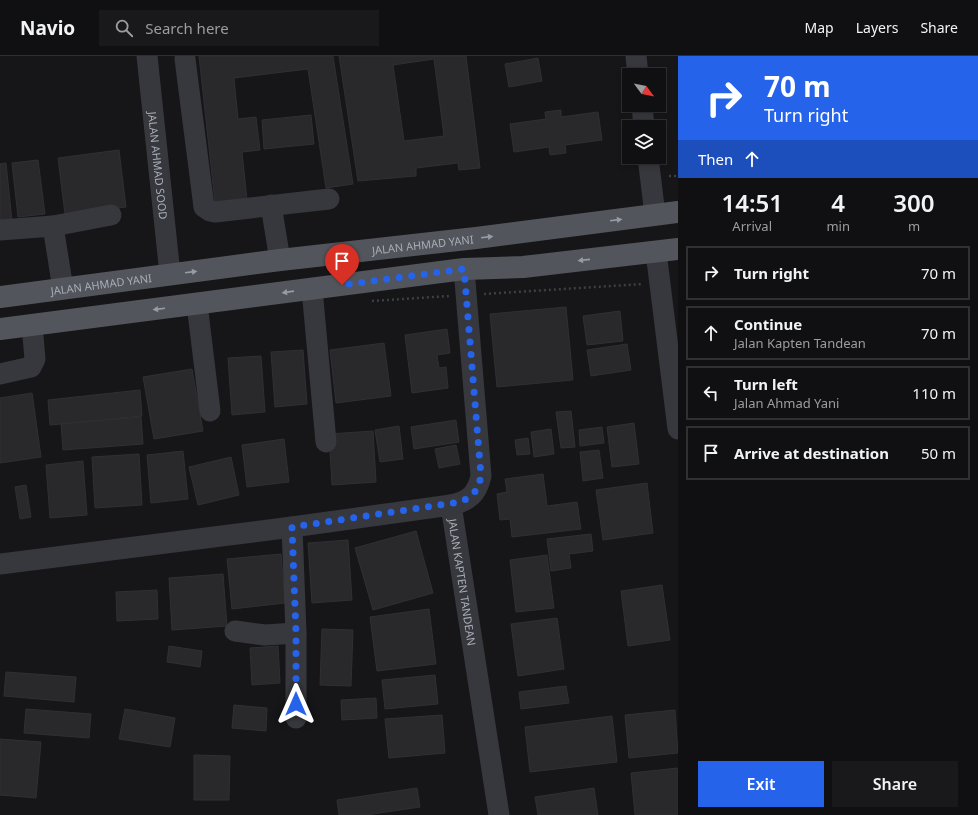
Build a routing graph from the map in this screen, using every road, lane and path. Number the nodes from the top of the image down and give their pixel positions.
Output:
1 (147, 56) edge
2 (636, 56) edge
3 (185, 59) dead end
4 (637, 68) edge
5 (649, 164) edge
6 (329, 199) dead end
7 (271, 205) junction
8 (678, 212) edge
9 (111, 215) dead end
10 (655, 215) junction
11 (53, 226) junction
12 (0, 230) edge
13 (678, 249) edge
14 (656, 252) junction
15 (308, 257) junction
16 (280, 260) junction
17 (464, 269) junction
18 (170, 274) junction
19 (660, 283) junction
20 (63, 289) junction
21 (312, 289) junction
22 (564, 290) dead end
23 (0, 297) edge
24 (198, 304) junction
25 (32, 325) junction
26 (0, 330) edge
27 (673, 337) edge
28 (0, 374) edge
29 (210, 411) dead end
30 (678, 429) edge
31 (326, 442) dead end
32 (451, 504) junction
33 (292, 527) junction
34 (0, 564) edge
35 (234, 631) dead end
36 (296, 633) junction
37 (296, 718) dead end
38 (499, 815) edge

1 - 18 street, JALAN AHMAD SOOD
2 - 4 street
3 - 7 street
5 - 10 street
6 - 7 street
7 - 16 street
8 - 10 main road, JALAN AHMAD YANI
9 - 11 street
15 -> 10 main road, JALAN AHMAD YANI
11 - 12 street
11 - 20 street
13 - 14 main road
14 -> 17 main road
14 - 19 street
15 - 16 main road, JALAN AHMAD YANI
15 - 21 main road
18 -> 16 main road, JALAN AHMAD YANI
17 - 21 main road
17 - 32 street, JALAN KAPTEN TANDEAN
18 - 20 main road, JALAN AHMAD YANI
19 - 22 path
19 - 27 street
20 - 23 main road, JALAN AHMAD YANI
21 -> 24 main road
21 - 31 street
24 -> 25 main road
24 - 29 street
25 - 26 main road
25 - 28 street
27 - 30 street
32 - 33 street
32 - 38 street, JALAN KAPTEN TANDEAN
33 - 34 street
33 - 36 street
35 - 36 street
36 - 37 street

